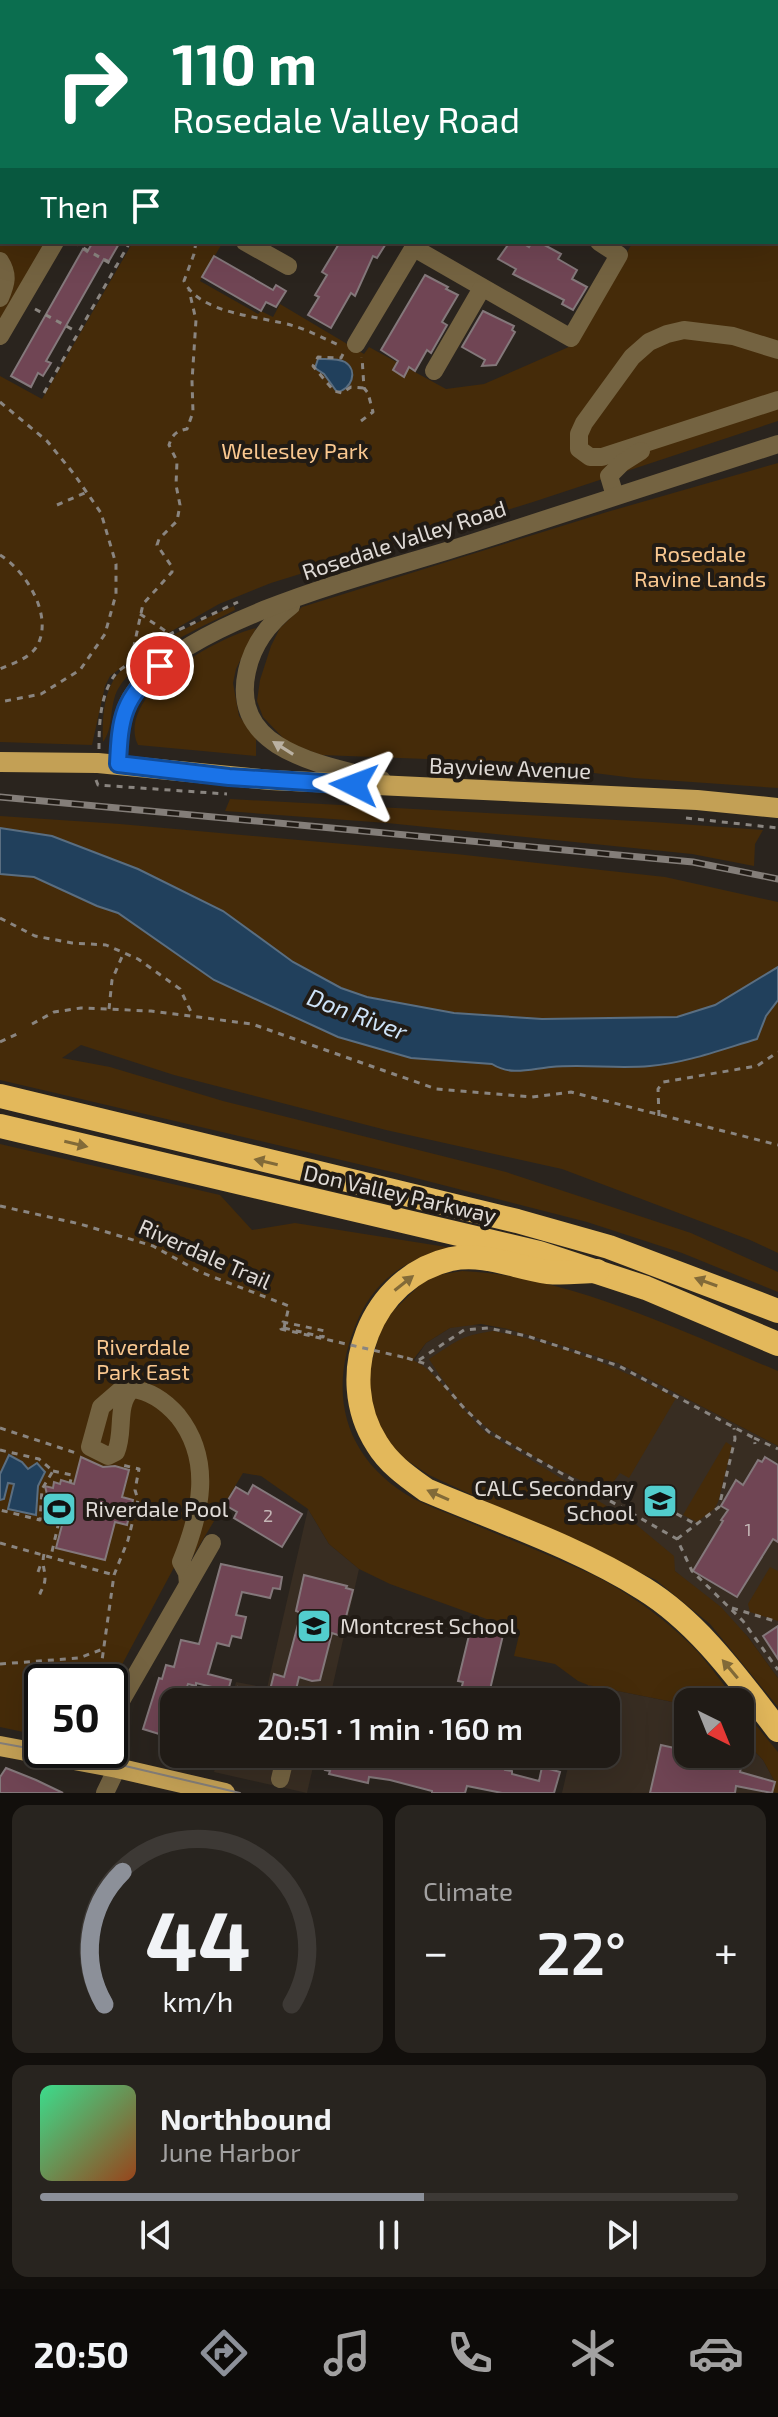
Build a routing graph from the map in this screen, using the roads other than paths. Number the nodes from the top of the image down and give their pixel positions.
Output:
1 (54, 244) edge
2 (249, 244) edge
3 (602, 244) edge
4 (415, 245) edge
5 (0, 261) edge
6 (288, 266) dead end
7 (482, 288) junction
8 (0, 298) edge
9 (0, 336) edge
10 (354, 349) road end
11 (778, 350) edge
12 (434, 371) dead end
13 (778, 400) edge
14 (656, 439) junction
15 (778, 444) edge
16 (615, 496) junction
17 (302, 597) junction
18 (0, 762) edge
19 (118, 764) junction
20 (410, 788) junction
21 (778, 808) edge
22 (0, 1096) edge
23 (0, 1126) edge
24 (597, 1271) junction
25 (778, 1311) edge
26 (778, 1344) edge
27 (132, 1389) dead end
28 (212, 1543) dead end
29 (188, 1584) junction
30 (128, 1689) edge
31 (778, 1730) edge
32 (0, 1746) edge
33 (24, 1749) edge
34 (117, 1768) joint
35 (283, 1768) edge
36 (280, 1779) dead end
37 (105, 1793) edge
38 (225, 1793) edge

1 - 9 street
2 - 6 street
3 - 7 street
4 - 7 street
4 - 10 street
5 - 8 street
7 - 12 street
11 - 14 street
13 - 14 street
14 - 16 street
15 - 16 street, Rosedale Valley Road
16 - 17 street, Rosedale Valley Road
17 - 19 street, Rosedale Valley Road
20 -> 17 street
18 - 19 main road, Bayview Avenue
19 - 20 main road, Bayview Avenue
20 - 21 main road, Bayview Avenue
25 -> 22 highway, Don Valley Parkway
23 -> 24 highway, Don Valley Parkway
24 - 26 highway, Don Valley Parkway
31 -> 24 highway
27 - 29 street
28 - 29 street
29 - 30 street
32 - 33 main road
34 - 37 street
34 - 38 main road
35 - 36 street

